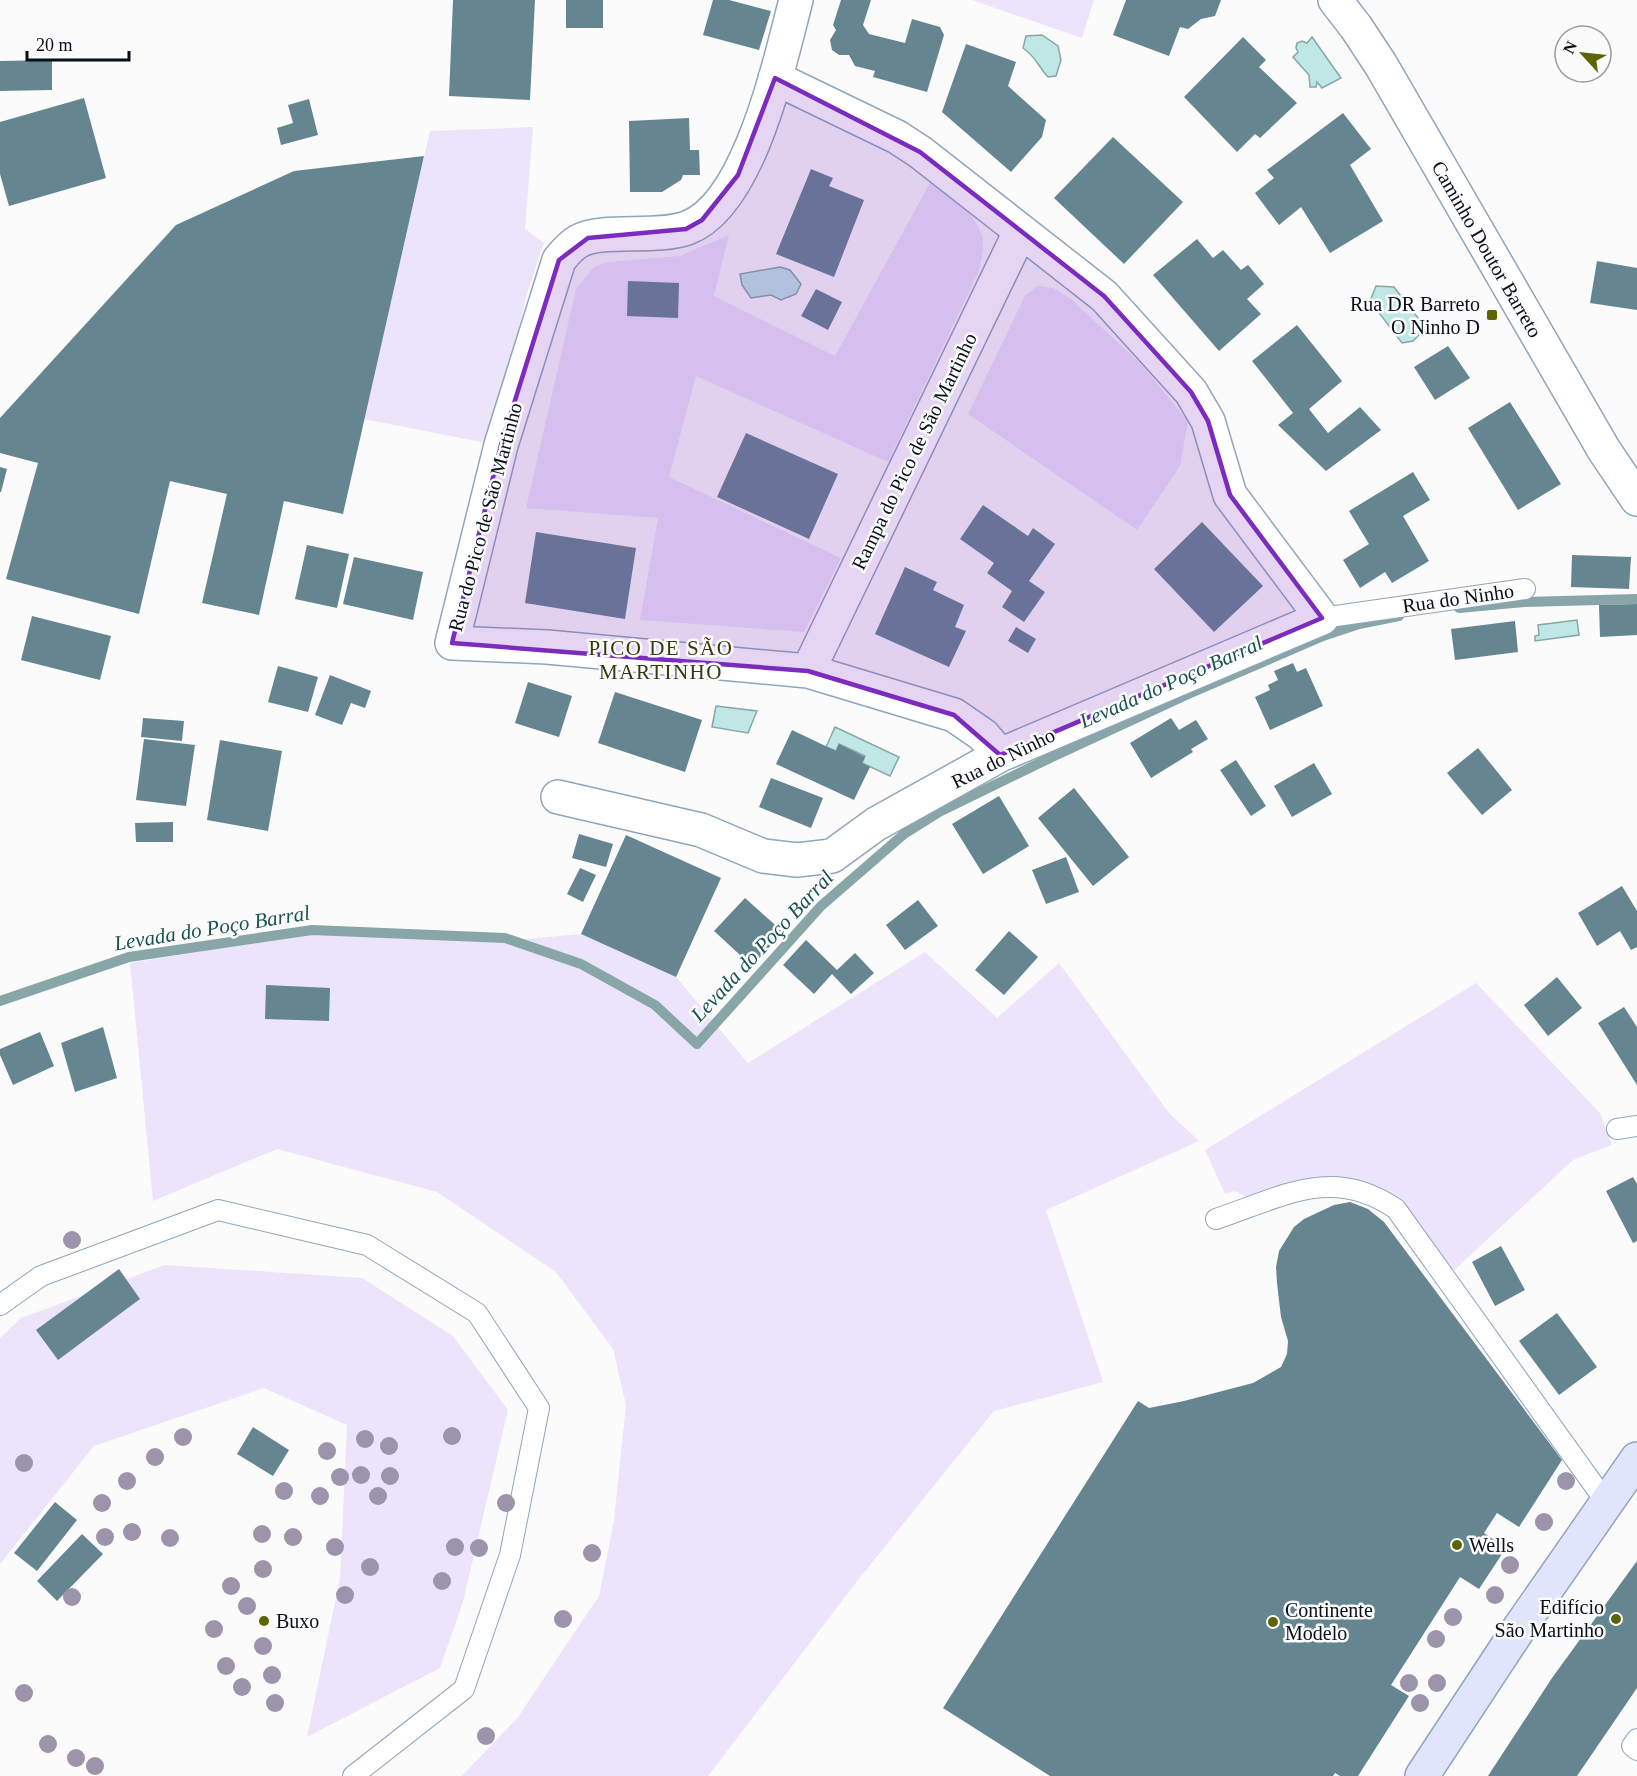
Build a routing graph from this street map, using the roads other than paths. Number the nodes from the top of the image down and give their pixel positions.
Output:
1 (796, 0) edge
2 (1335, 0) edge
3 (775, 78) junction
4 (1020, 232) junction
5 (1637, 499) edge
6 (1525, 589) dead end
7 (1322, 618) junction
8 (808, 671) junction
9 (1000, 755) junction
10 (558, 797) dead end
11 (1637, 1126) edge
12 (1617, 1129) dead end
13 (1216, 1219) dead end
14 (0, 1305) edge
15 (1637, 1459) edge
16 (1606, 1502) junction
17 (1637, 1739) edge
18 (1637, 1750) edge
19 (353, 1776) edge
20 (1422, 1776) edge

1 - 3 street, Rua do Pico de São Martinho
2 - 5 street, Caminho Doutor Barreto
3 - 4 street
3 - 8 street, Rua do Pico de São Martinho
4 - 7 street
4 - 8 street, Rampa do Pico de São Martinho
6 - 7 lane, Rua do Ninho
7 - 9 street, Rua do Ninho
8 - 9 street, Rua do Pico de São Martinho
9 - 10 street, Rua do Ninho
11 - 12 lane
13 - 16 lane
14 - 19 lane
15 - 16 main road
16 - 20 main road
17 - 18 lane

